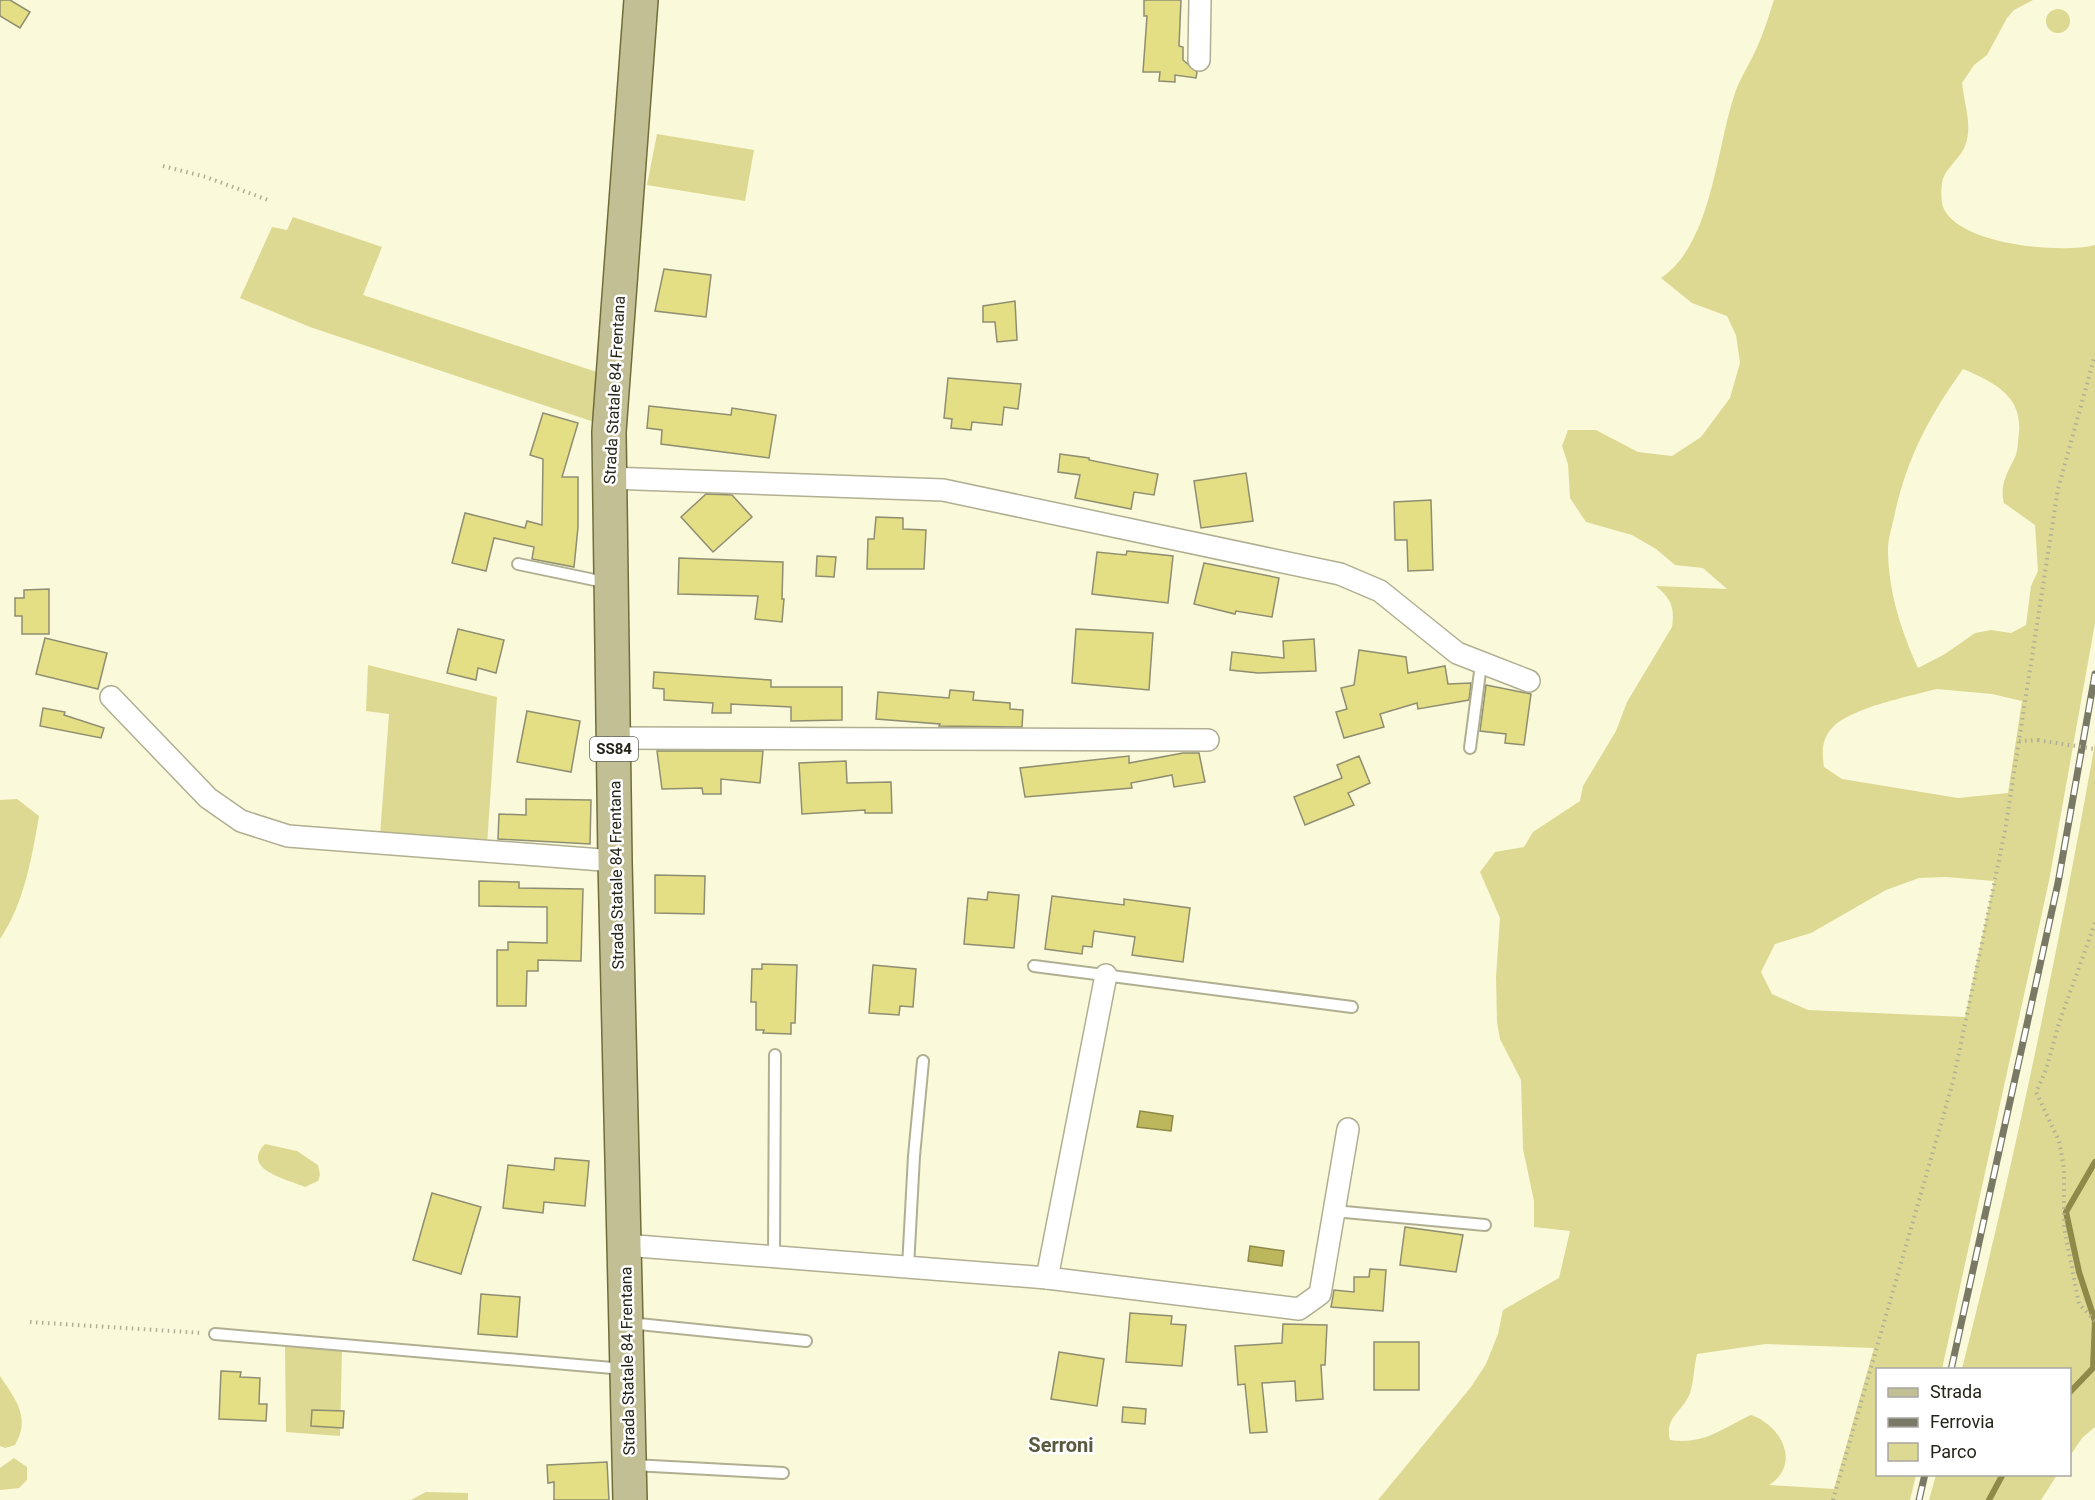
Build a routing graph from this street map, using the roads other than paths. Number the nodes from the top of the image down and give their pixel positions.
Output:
1 (641, 0) edge
2 (1200, 0) edge
3 (1198, 60) dead end
4 (609, 478) junction
5 (518, 564) dead end
6 (610, 583) junction
7 (1481, 664) junction
8 (1529, 681) dead end
9 (111, 697) dead end
10 (613, 738) junction
11 (1208, 740) dead end
12 (1470, 748) dead end
13 (615, 861) junction
14 (1034, 966) dead end
15 (1106, 975) junction
16 (1352, 1008) dead end
17 (775, 1055) dead end
18 (924, 1061) dead end
19 (1348, 1129) dead end
20 (1334, 1211) junction
21 (1485, 1225) dead end
22 (624, 1245) junction
23 (774, 1257) junction
24 (908, 1267) junction
25 (1047, 1278) junction
26 (626, 1323) junction
27 (215, 1334) road end
28 (806, 1341) dead end
29 (627, 1369) junction
30 (629, 1465) junction
31 (783, 1473) dead end
32 (630, 1500) edge

1 - 4 main road, Strada Statale 84 Frentana / SS84
2 - 3 street
4 - 6 main road, Strada Statale 84 Frentana / SS84
4 - 7 street
5 - 6 lane
6 - 10 main road, Strada Statale 84 Frentana / SS84
7 - 8 street
7 - 12 lane
9 - 13 street
10 - 11 street
10 - 13 main road, Strada Statale 84 Frentana / SS84
13 - 22 main road, Strada Statale 84 Frentana / SS84
14 - 15 lane
15 - 16 lane
15 - 25 street
17 - 23 lane
18 - 24 lane
19 - 20 street
20 - 21 lane
20 - 25 street
22 - 23 street
22 - 26 main road, Strada Statale 84 Frentana / SS84
23 - 24 street
24 - 25 street
26 - 28 lane
26 - 29 main road, Strada Statale 84 Frentana / SS84
27 - 29 lane
29 - 30 main road, Strada Statale 84 Frentana / SS84
30 - 31 lane
30 - 32 main road, Strada Statale 84 Frentana / SS84

